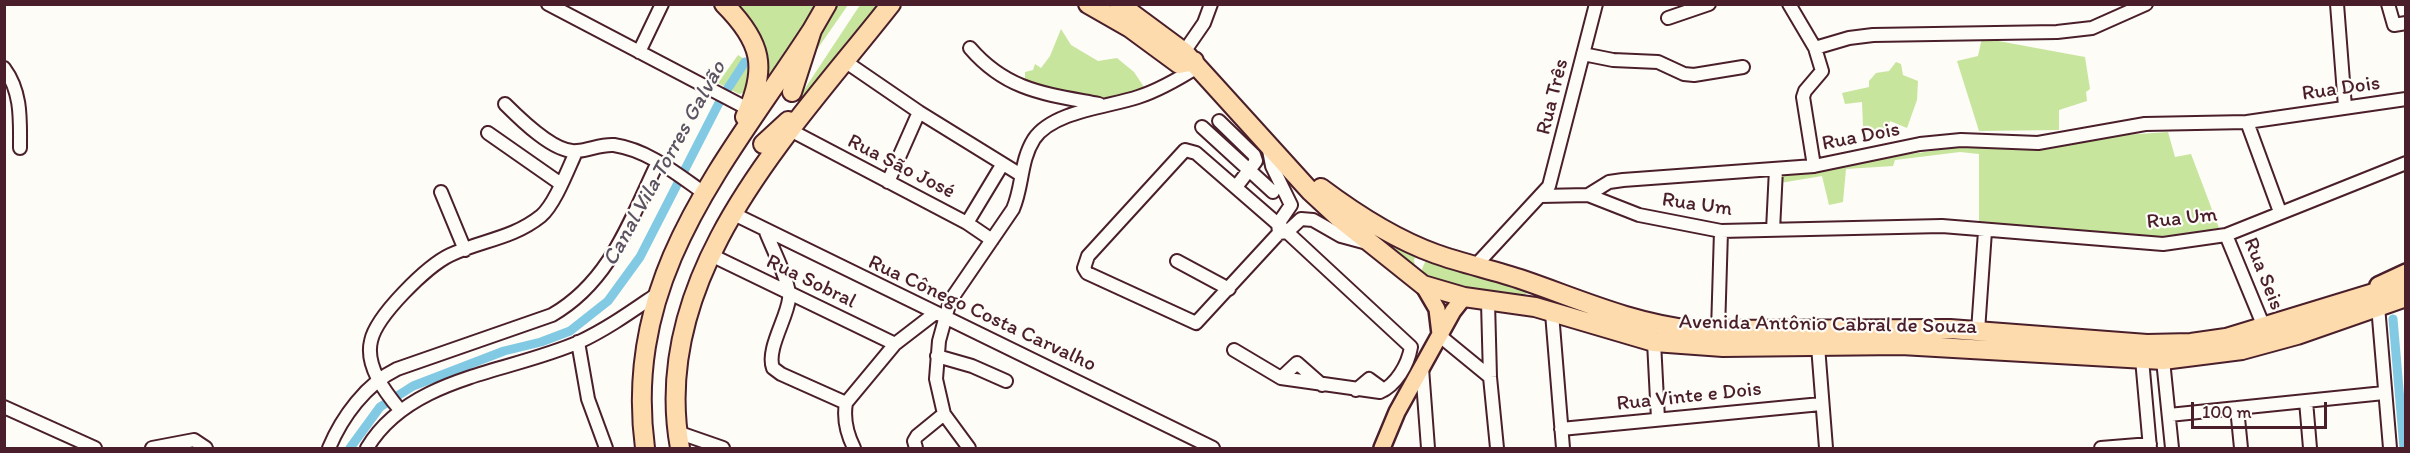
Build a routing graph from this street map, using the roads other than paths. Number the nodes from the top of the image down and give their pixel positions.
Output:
1 (662, 4) edge
2 (724, 4) edge
3 (827, 4) edge
4 (891, 4) edge
5 (1088, 4) edge
6 (1210, 4) edge
7 (1596, 4) edge
8 (1709, 4) edge
9 (1789, 4) edge
10 (2146, 4) edge
11 (2337, 4) edge
12 (2388, 4) edge
13 (550, 5) edge
14 (1127, 7) edge
15 (1668, 18) dead end
16 (2406, 23) edge
17 (812, 30) junction
18 (970, 48) dead end
19 (1815, 48) junction
20 (639, 52) junction
21 (1583, 54) junction
22 (1193, 60) junction
23 (846, 62) junction
24 (1743, 67) dead end
25 (4, 68) edge
26 (792, 92) dead end
27 (813, 99) junction
28 (2406, 99) edge
29 (505, 104) dead end
30 (1101, 104) junction
31 (2345, 107) junction
32 (753, 111) junction
33 (919, 112) junction
34 (1219, 121) dead end
35 (2247, 122) junction
36 (1202, 127) dead end
37 (790, 130) junction
38 (488, 133) dead end
39 (1268, 141) junction
40 (763, 144) dead end
41 (20, 148) dead end
42 (576, 152) junction
43 (658, 162) junction
44 (2406, 163) edge
45 (1002, 165) junction
46 (1814, 166) junction
47 (1292, 169) junction
48 (1776, 169) junction
49 (1250, 171) junction
50 (1021, 175) junction
51 (888, 182) junction
52 (561, 184) junction
53 (1236, 187) junction
54 (441, 192) dead end
55 (1273, 192) dead end
56 (704, 193) junction
57 (1588, 195) junction
58 (1541, 196) junction
59 (2280, 212) junction
60 (734, 214) junction
61 (967, 223) junction
62 (1282, 230) junction
63 (1773, 230) junction
64 (1721, 231) junction
65 (1985, 231) junction
66 (766, 232) junction
67 (2226, 235) junction
68 (992, 240) junction
69 (1372, 245) junction
70 (465, 250) junction
71 (1436, 254) junction
72 (711, 255) junction
73 (1177, 261) dead end
74 (1476, 265) junction
75 (2406, 272) edge
76 (1526, 281) junction
77 (2406, 283) edge
78 (1423, 285) junction
79 (1229, 289) junction
80 (789, 292) junction
81 (657, 294) junction
82 (1464, 297) junction
83 (2406, 297) edge
84 (2344, 300) junction
85 (1488, 302) junction
86 (1518, 305) junction
87 (2378, 306) junction
88 (1552, 313) junction
89 (939, 316) junction
90 (2264, 327) junction
91 (1718, 331) junction
92 (1978, 331) junction
93 (1440, 336) junction
94 (578, 342) junction
95 (1654, 342) junction
96 (895, 344) junction
97 (1818, 346) junction
98 (1234, 350) dead end
99 (937, 356) junction
100 (2142, 359) junction
101 (2163, 360) junction
102 (1422, 368) junction
103 (1490, 377) junction
104 (377, 379) junction
105 (1005, 381) dead end
106 (2384, 393) junction
107 (2306, 401) junction
108 (394, 403) junction
109 (846, 404) junction
110 (1821, 404) junction
111 (4, 407) edge
112 (2237, 408) junction
113 (944, 414) junction
114 (2169, 415) junction
115 (1658, 419) junction
116 (1561, 429) junction
117 (678, 440) edge
118 (2150, 446) edge
119 (95, 448) edge
120 (152, 448) edge
121 (206, 448) edge
122 (329, 448) edge
123 (367, 448) edge
124 (606, 448) edge
125 (645, 448) edge
126 (723, 448) edge
127 (854, 448) edge
128 (916, 448) edge
129 (969, 448) edge
130 (1210, 448) edge
131 (1382, 448) edge
132 (1428, 448) edge
133 (1497, 448) edge
134 (1563, 448) edge
135 (1826, 448) edge
136 (2101, 448) edge
137 (2172, 448) edge
138 (2241, 448) edge
139 (2310, 448) edge
140 (2390, 448) edge

1 - 20 street
2 - 32 highway
3 - 17 highway
4 - 23 highway
5 - 22 highway
6 - 22 street
7 - 21 street, Rua Três
8 - 15 street
9 - 19 street
10 - 19 street
11 - 31 street
12 - 16 street
13 - 20 street
14 - 22 highway, Avenida Antônio Cabral de Souza
17 - 26 highway
17 - 32 highway
18 - 30 street
19 - 46 street
20 - 32 street
21 - 24 street
21 - 58 street, Rua Três
22 - 30 street
22 - 39 highway, Avenida Antônio Cabral de Souza
23 - 27 highway
23 - 33 street
25 - 41 street
27 - 37 highway
27 - 40 highway
28 - 31 street, Rua Dois
29 - 42 street
30 - 50 street
31 - 35 street, Rua Dois
32 - 56 highway
33 - 45 street
33 - 51 street
34 - 49 street
35 - 46 street, Rua Dois
35 - 59 street
36 - 49 street
37 - 51 street, Rua São José
37 - 60 highway
38 - 52 street
39 - 47 highway, Avenida Antônio Cabral de Souza
39 - 62 street
42 - 43 street
42 - 52 street
43 - 56 street
43 - 104 street
44 - 59 street, Rua Um
45 - 50 street
45 - 61 street
46 - 48 street, Rua Dois
47 - 69 highway, Avenida Antônio Cabral de Souza
47 - 71 highway, Avenida Antônio Cabral de Souza
48 - 57 street, Rua Dois
48 - 63 street
49 - 53 street
49 - 55 street
50 - 68 street
51 - 61 street, Rua São José
52 - 70 street
53 - 62 street
53 - 79 street
54 - 70 street
56 - 81 highway
57 - 58 street
57 - 64 street, Rua Um
58 - 74 street, Rua Três
59 - 67 street, Rua Um
60 - 66 street, Rua Cônego Costa Carvalho
60 - 72 highway
61 - 68 street, Rua São José
62 - 69 street
62 - 79 street
62 - 98 street
63 - 64 street, Rua Um
63 - 65 street, Rua Um
64 - 91 street
65 - 67 street, Rua Um
65 - 92 street
66 - 80 street
66 - 89 street, Rua Cônego Costa Carvalho
67 - 90 street, Rua Seis
68 - 89 street
69 - 78 highway, Avenida Antônio Cabral de Souza
70 - 104 street
71 - 74 highway, Avenida Antônio Cabral de Souza
71 - 78 highway
72 - 80 street, Rua Sobral
72 - 117 highway
73 - 79 street
74 - 76 highway, Avenida Antônio Cabral de Souza
75 - 84 main road
76 - 86 highway
76 - 91 highway, Avenida Antônio Cabral de Souza
77 - 84 highway, Avenida Antônio Cabral de Souza
78 - 82 highway, Avenida Antônio Cabral de Souza
78 - 93 main road
80 - 96 street, Rua Sobral
80 - 109 street
81 - 94 street
81 - 125 highway
82 - 85 highway, Avenida Antônio Cabral de Souza
82 - 93 main road
83 - 87 highway, Avenida Antônio Cabral de Souza
84 - 90 highway, Avenida Antônio Cabral de Souza
85 - 86 highway, Avenida Antônio Cabral de Souza
85 - 103 street
86 - 88 highway, Avenida Antônio Cabral de Souza
87 - 101 highway, Avenida Antônio Cabral de Souza
87 - 106 street
88 - 95 highway, Avenida Antônio Cabral de Souza
88 - 116 street
89 - 96 street
89 - 99 street
89 - 130 street, Rua Cônego Costa Carvalho
90 - 92 highway, Avenida Antônio Cabral de Souza
91 - 92 highway, Avenida Antônio Cabral de Souza
93 - 102 main road
93 - 103 street
94 - 108 street
94 - 124 street
95 - 97 highway, Avenida Antônio Cabral de Souza
95 - 115 street
96 - 109 street
97 - 100 highway, Avenida Antônio Cabral de Souza
97 - 110 street
99 - 105 street
99 - 113 street
100 - 101 highway, Avenida Antônio Cabral de Souza
100 - 118 street
101 - 114 street
102 - 131 main road
102 - 132 street
103 - 133 street
104 - 108 street
104 - 122 street
106 - 107 street
106 - 140 street
107 - 112 street
107 - 139 street
108 - 123 street
109 - 127 street
110 - 115 street, Rua Vinte e Dois
110 - 135 street
111 - 119 street
112 - 114 street
112 - 138 street
113 - 128 street
113 - 129 street
114 - 137 street
115 - 116 street, Rua Vinte e Dois
116 - 134 street
117 - 126 street
118 - 136 street
120 - 121 street

